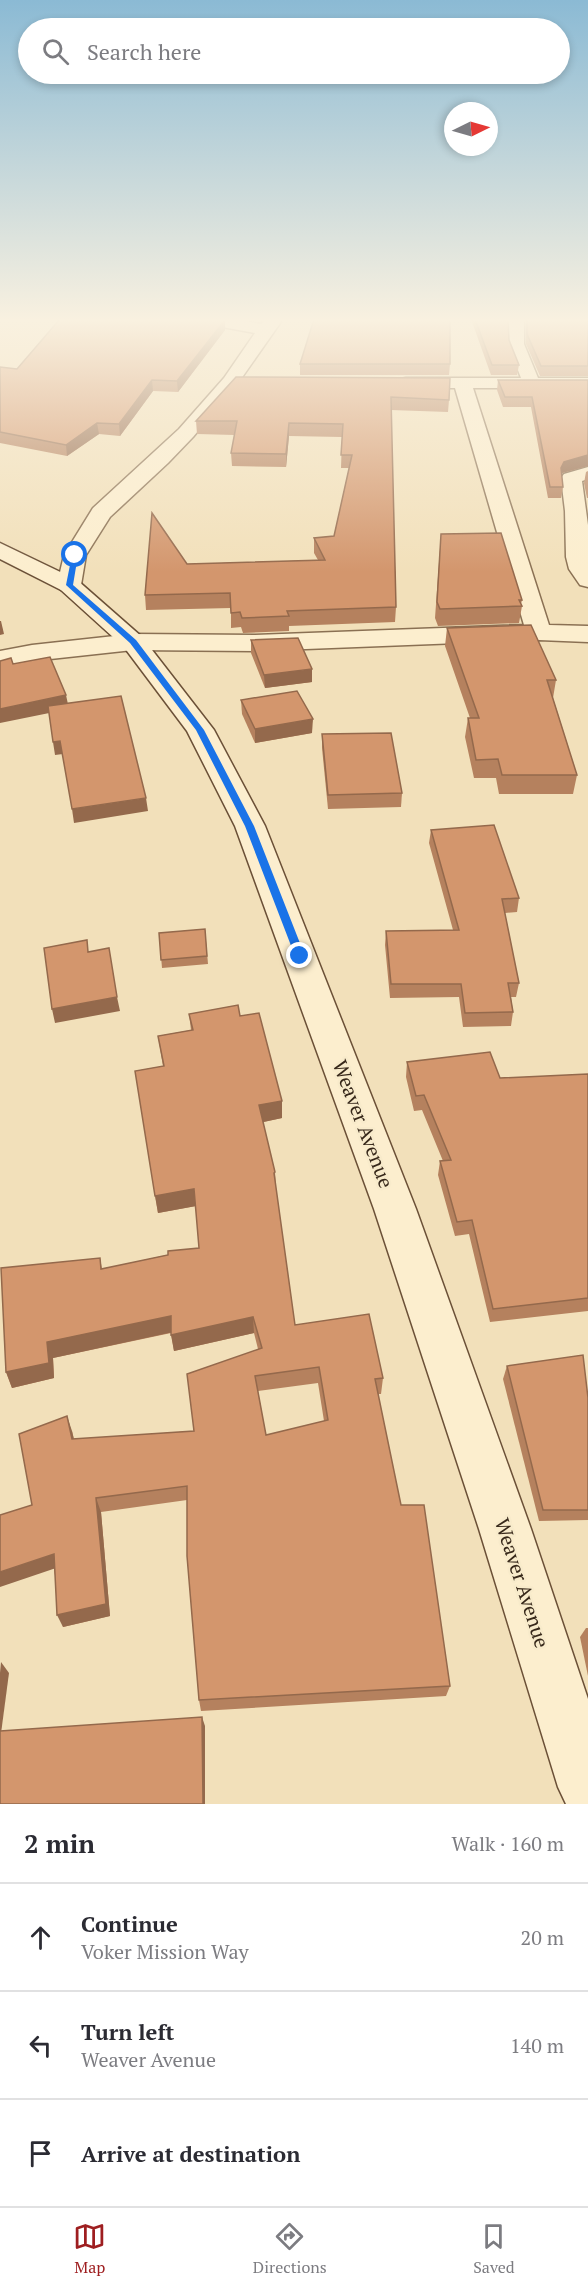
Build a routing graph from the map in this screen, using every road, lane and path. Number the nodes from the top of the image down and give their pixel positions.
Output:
1 (211, 403) edge
2 (468, 403) edge
3 (588, 473) edge
4 (0, 550) edge
5 (588, 580) edge
6 (69, 585) junction
7 (539, 632) junction
8 (588, 634) edge
9 (133, 642) junction
10 (0, 659) edge
11 (588, 1787) edge

1 - 6 street
2 - 7 street
3 - 5 street
4 - 6 street, Weaver Avenue
6 - 9 street, Weaver Avenue
7 - 8 street
7 - 9 street
9 - 10 street
9 - 11 street, Weaver Avenue

